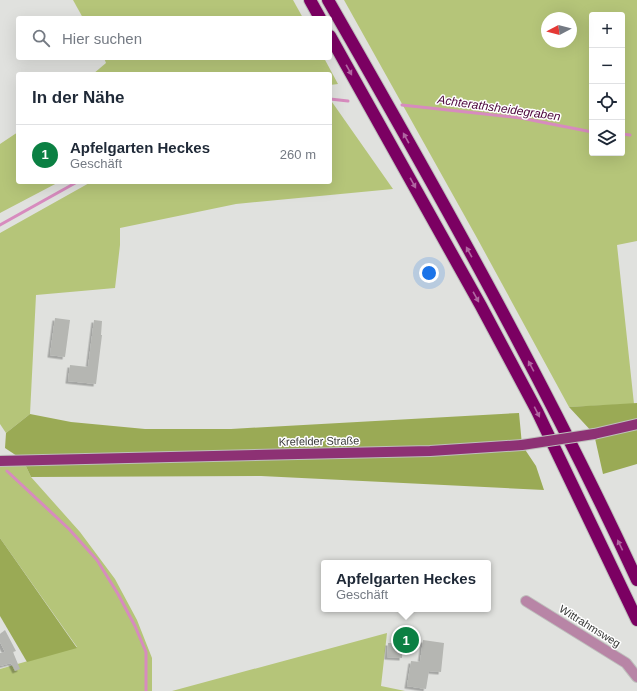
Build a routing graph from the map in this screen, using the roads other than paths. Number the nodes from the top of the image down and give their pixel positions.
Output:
1 (310, 0) edge
2 (328, 0) edge
3 (319, 16) edge
4 (332, 40) edge
5 (637, 424) edge
6 (0, 461) edge
7 (637, 580) edge
8 (526, 601) dead end
9 (637, 620) edge
10 (637, 677) edge

1 - 3 highway
7 -> 2 highway
4 -> 9 highway
5 - 6 main road, Krefelder Straße, bridge
8 - 10 street, Wittrahmsweg

